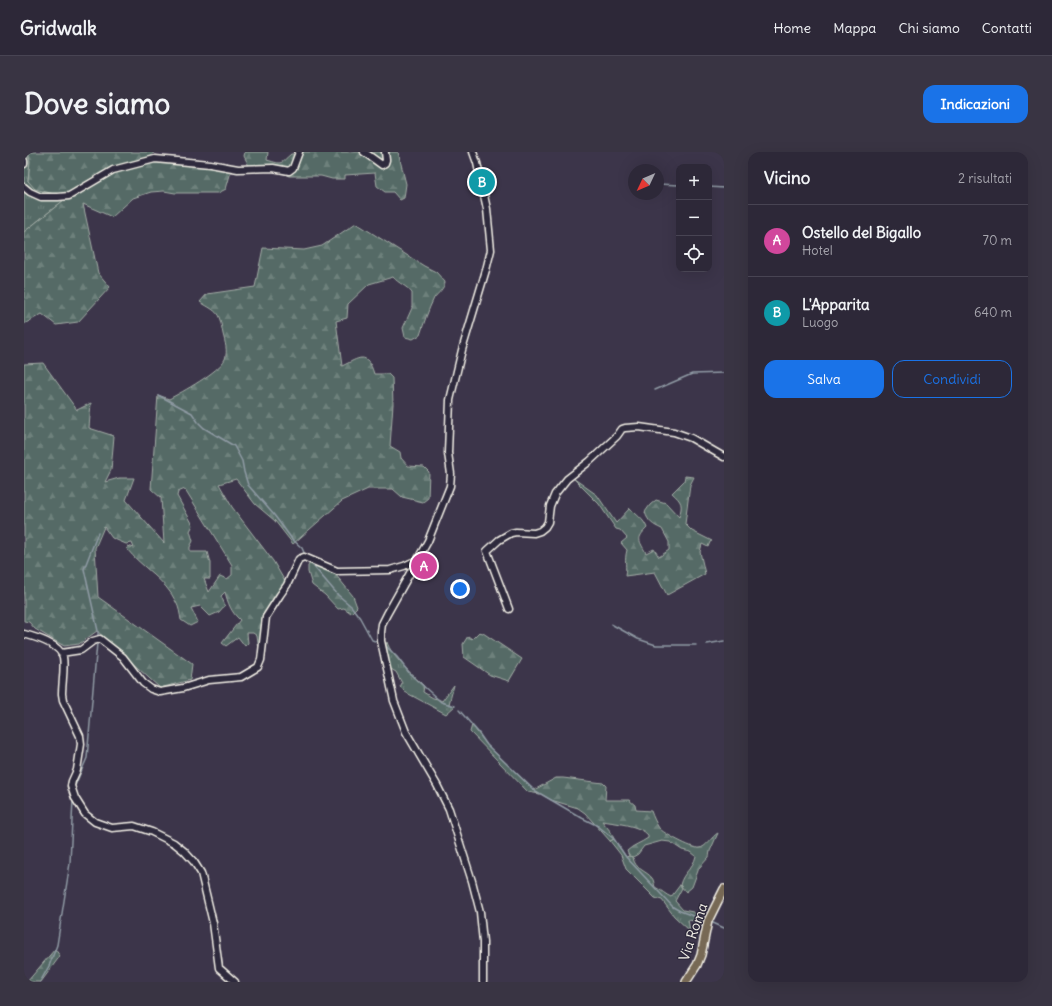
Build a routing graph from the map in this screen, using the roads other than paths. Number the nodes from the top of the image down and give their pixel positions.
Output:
1 (299, 152) edge
2 (364, 152) edge
3 (385, 152) edge
4 (473, 152) edge
5 (24, 161) edge
6 (24, 164) edge
7 (24, 187) edge
8 (724, 457) edge
9 (418, 559) junction
10 (509, 609) dead end
11 (24, 634) edge
12 (61, 652) junction
13 (724, 889) edge
14 (235, 982) edge
15 (483, 982) edge
16 (686, 982) edge

1 - 7 street
2 - 3 street
4 - 9 street
5 - 6 street
8 - 10 street
9 - 12 street
9 - 15 street
11 - 12 street
12 - 14 street
13 - 16 main road, Via Roma

